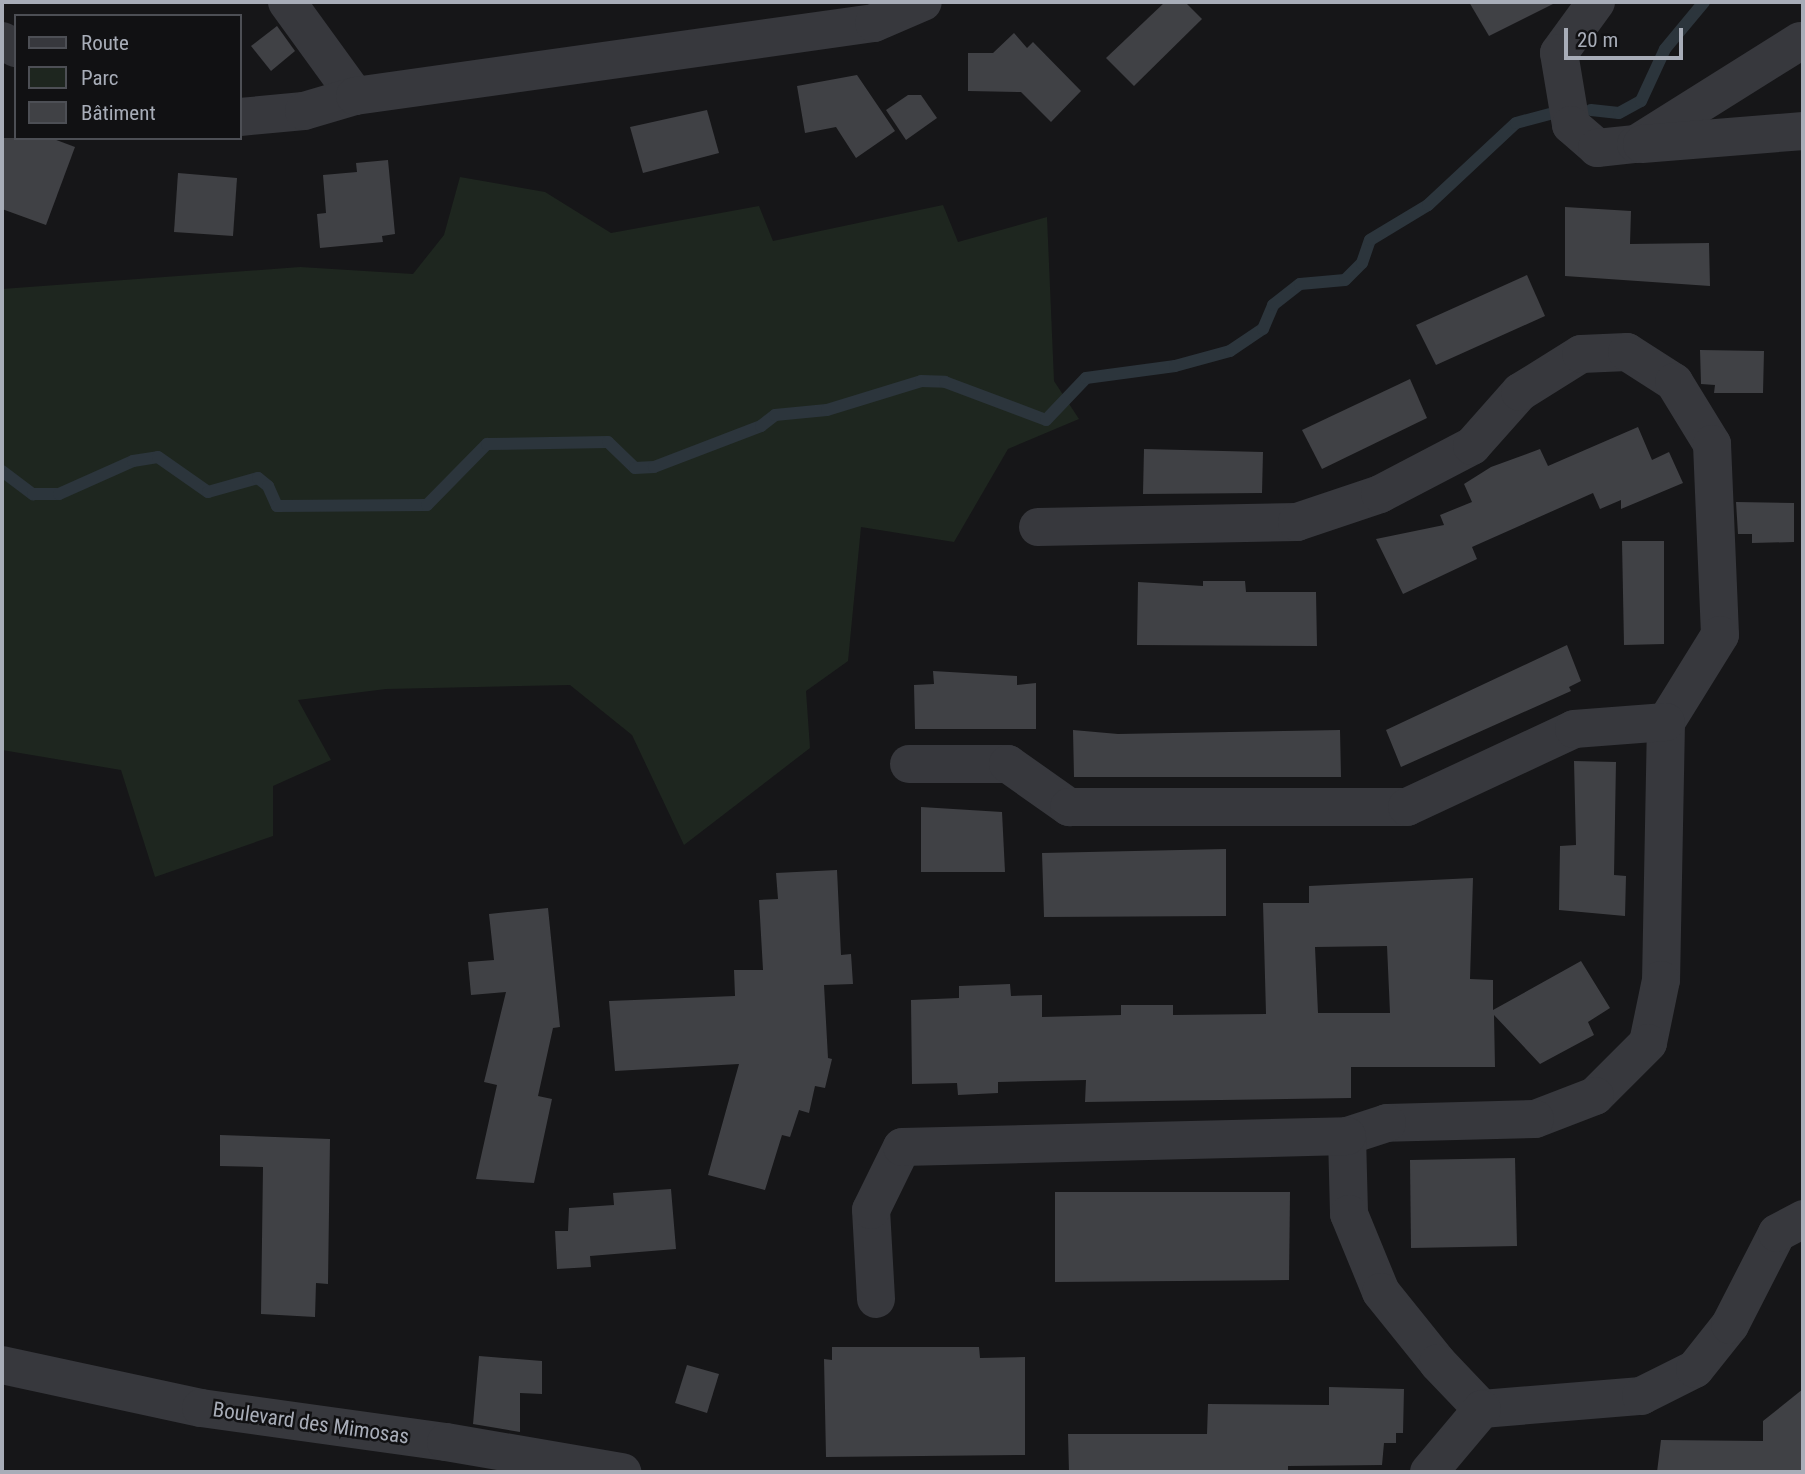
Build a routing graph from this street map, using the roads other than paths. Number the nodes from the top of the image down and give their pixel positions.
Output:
1 (287, 2) edge
2 (923, 2) edge
3 (1596, 2) edge
4 (1800, 41) dead end
5 (355, 96) junction
6 (242, 117) edge
7 (1803, 131) edge
8 (1636, 145) junction
9 (1038, 527) dead end
10 (1666, 722) junction
11 (909, 764) dead end
12 (1347, 1136) junction
13 (1803, 1219) edge
14 (876, 1299) dead end
15 (2, 1365) edge
16 (1482, 1409) junction
17 (622, 1472) edge
18 (1429, 1472) edge

1 - 5 street
2 - 5 street
3 - 8 street
4 - 8 street
5 - 6 street
7 - 8 street
9 - 10 street
10 - 11 street
10 - 12 street
12 - 14 street
12 - 16 street
13 - 16 street
15 - 17 street, Boulevard des Mimosas
16 - 18 street

